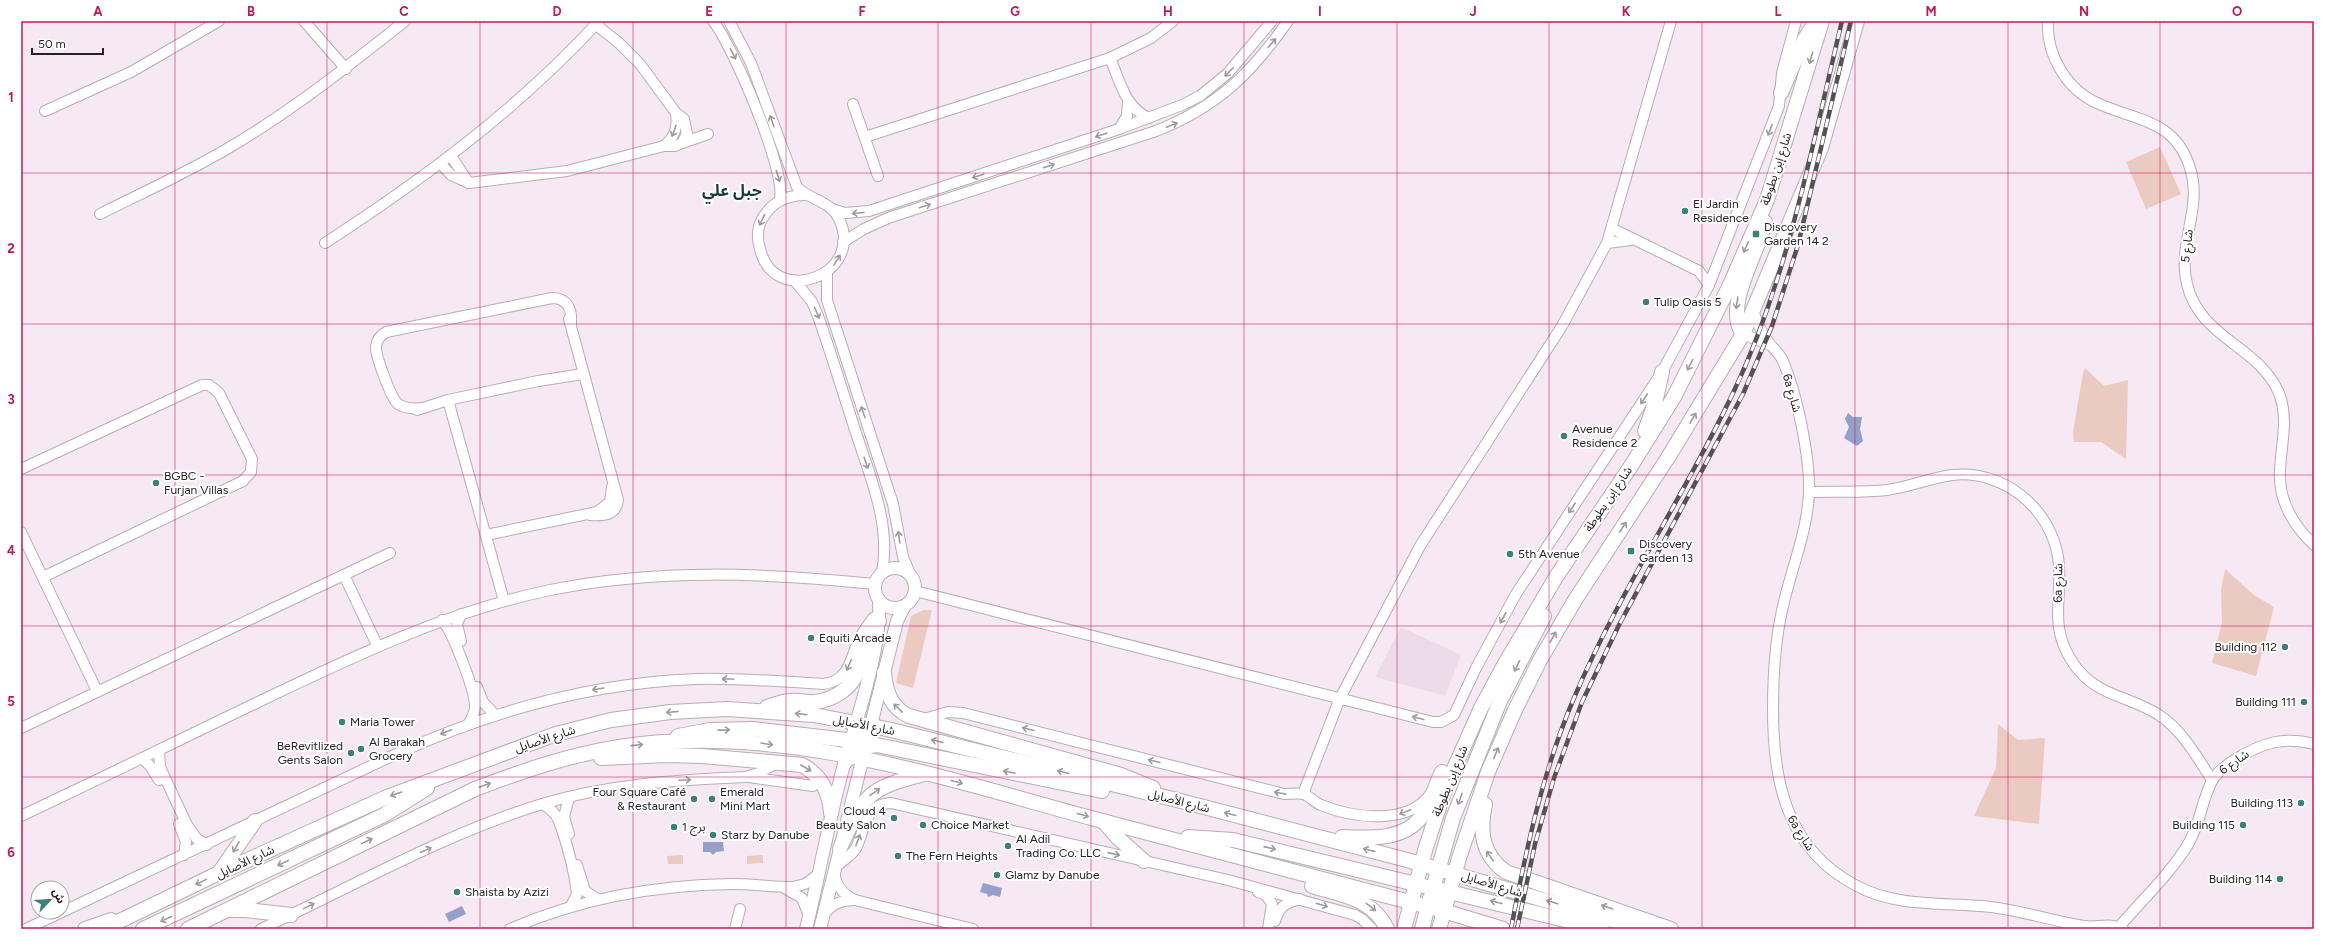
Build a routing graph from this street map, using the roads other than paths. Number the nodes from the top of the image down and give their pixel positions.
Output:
1 (218, 21) edge
2 (304, 21) edge
3 (406, 21) edge
4 (713, 21) edge
5 (729, 21) edge
6 (1173, 21) edge
7 (1272, 21) edge
8 (1288, 21) edge
9 (1671, 21) edge
10 (1796, 21) edge
11 (1816, 21) edge
12 (1822, 21) edge
13 (1857, 21) edge
14 (2048, 21) edge
15 (597, 23) edge
16 (1110, 58) junction
17 (346, 69) junction
18 (1781, 93) junction
19 (1128, 102) junction
20 (853, 104) dead end
21 (45, 111) dead end
22 (676, 113) junction
23 (1149, 118) junction
24 (1119, 129) junction
25 (708, 134) dead end
26 (865, 137) junction
27 (682, 143) junction
28 (664, 146) junction
29 (451, 156) junction
30 (441, 164) junction
31 (878, 176) dead end
32 (469, 183) junction
33 (804, 195) junction
34 (780, 200) junction
35 (1767, 200) junction
36 (832, 209) junction
37 (100, 214) dead end
38 (1613, 229) junction
39 (1631, 240) junction
40 (843, 242) junction
41 (325, 243) dead end
42 (1608, 243) junction
43 (1718, 264) junction
44 (1699, 270) junction
45 (827, 272) junction
46 (795, 281) junction
47 (1709, 285) junction
48 (1753, 311) junction
49 (1743, 334) junction
50 (1770, 345) junction
51 (1662, 372) junction
52 (583, 374) junction
53 (448, 400) junction
54 (1631, 466) junction
55 (21, 469) edge
56 (1809, 492) junction
57 (21, 532) edge
58 (1586, 532) junction
59 (486, 535) junction
60 (2314, 545) edge
61 (390, 553) dead end
62 (882, 572) junction
63 (910, 574) junction
64 (344, 575) junction
65 (43, 577) junction
66 (875, 584) junction
67 (915, 592) junction
68 (504, 601) junction
69 (879, 603) junction
70 (904, 607) junction
71 (461, 614) junction
72 (442, 620) junction
73 (879, 621) junction
74 (378, 645) junction
75 (884, 673) junction
76 (97, 691) junction
77 (1340, 698) junction
78 (757, 710) junction
79 (494, 715) junction
80 (918, 719) junction
81 (469, 723) junction
82 (871, 726) junction
83 (21, 728) edge
84 (2314, 744) edge
85 (856, 745) junction
86 (159, 750) junction
87 (142, 758) junction
88 (559, 760) junction
89 (780, 761) junction
90 (1488, 772) junction
91 (927, 774) junction
92 (446, 776) junction
93 (745, 777) junction
94 (2212, 780) junction
95 (813, 786) dead end
96 (1435, 788) junction
97 (1303, 794) junction
98 (1158, 796) junction
99 (569, 797) junction
100 (1172, 799) junction
101 (543, 804) junction
102 (831, 813) junction
103 (21, 816) edge
104 (255, 821) junction
105 (1103, 821) junction
106 (1162, 835) junction
107 (1321, 837) junction
108 (207, 845) junction
109 (840, 848) junction
110 (1442, 853) junction
111 (1230, 854) junction
112 (184, 855) junction
113 (1458, 858) junction
114 (1407, 860) junction
115 (1144, 861) junction
116 (1421, 864) junction
117 (1437, 868) junction
118 (834, 870) junction
119 (219, 873) junction
120 (1455, 873) junction
121 (818, 874) junction
122 (1228, 880) junction
123 (1402, 882) junction
124 (781, 887) junction
125 (1429, 887) junction
126 (1456, 893) junction
127 (597, 899) junction
128 (1301, 899) junction
129 (855, 900) junction
130 (1411, 903) junction
131 (571, 906) junction
132 (144, 910) junction
133 (740, 910) dead end
134 (222, 912) junction
135 (1453, 914) junction
136 (291, 915) junction
137 (823, 916) junction
138 (1424, 919) edge
139 (808, 923) edge
140 (1406, 923) edge
141 (2121, 928) edge
142 (26, 929) edge
143 (85, 929) edge
144 (103, 929) edge
145 (143, 929) edge
146 (188, 929) edge
147 (261, 929) edge
148 (510, 929) edge
149 (735, 929) edge
150 (820, 929) edge
151 (973, 929) edge
152 (1268, 929) edge
153 (1273, 929) edge
154 (1372, 929) edge
155 (1386, 929) edge
156 (1439, 929) edge
157 (1503, 929) edge
158 (1602, 929) edge
159 (1643, 929) edge
160 (1671, 929) edge

1 - 21 street
2 - 17 street
3 - 17 street
4 -> 34 street
33 -> 5 street
6 - 16 street
7 -> 23 street
40 -> 8 street
9 - 38 street
10 - 18 street
11 - 18 main road
12 -> 35 main road, شارع إبن بطوطة
13 - 48 main road
14 - 60 street, شارع 5
15 - 22 street
15 - 29 street
16 - 19 street
16 - 26 street
17 - 37 street
18 -> 43 street
19 - 23 street
19 - 24 street
20 - 26 street
22 - 27 street
22 -> 28 street
23 - 24 street
24 -> 36 street
25 - 27 street
26 - 31 street
27 - 28 street
28 - 32 street
29 - 30 street
29 - 32 street
30 - 32 street
30 - 41 street
33 - 34 street
33 - 36 street
34 -> 46 street
35 -> 49 main road
35 -> 54 main road, شارع إبن بطوطة
36 - 40 street
38 - 39 street
38 - 42 street
39 - 42 street
39 - 44 street
45 -> 40 street
42 - 77 street
43 - 44 street
43 - 47 street
44 - 47 street
45 - 46 street
63 -> 45 street
46 -> 62 street
47 - 51 street
48 - 49 main road
48 - 50 street, 6a شارع
49 - 50 street, 6a شارع
90 -> 49 main road
50 - 56 street, 6a شارع
51 - 54 main road
51 -> 77 street
52 - 53 street
52 - 53 street
52 - 59 street
53 - 59 street
54 - 58 main road, شارع إبن بطوطة
55 - 65 street
56 - 94 street, 6a شارع
56 - 141 street, 6a شارع
57 - 65 street
58 - 96 main road
58 -> 110 main road
58 - 116 main road, شارع إبن بطوطة
59 - 68 street
61 - 64 street
62 - 63 street
62 - 66 street
63 - 67 street
64 - 74 street
64 - 76 street
65 - 76 street
66 - 68 street
66 - 69 street
67 - 70 street
67 - 77 street
68 - 71 street
69 - 70 street
69 - 73 street
69 -> 79 street
70 - 75 street
71 - 72 street
71 - 79 street
72 - 74 street
72 - 81 street
73 - 78 main road
73 - 85 street
74 - 86 street
80 -> 75 main road
75 - 82 street
76 - 83 street
77 - 97 street
85 -> 78 main road, شارع الأصايل
78 -> 92 main road, شارع الأصايل
79 - 81 street
97 -> 80 street
80 - 100 main road
81 -> 104 street
82 - 85 main road, شارع الأصايل
82 - 85 street
98 -> 82 main road, شارع الأصايل
84 - 94 street, شارع 6
88 -> 85 main road, شارع الأصايل
85 - 91 main road, شارع الأصايل
98 -> 85 main road
85 - 102 street
85 - 109 street
86 - 87 street
86 - 108 street
87 - 103 street
87 - 112 street
88 - 89 main road
134 -> 88 main road, شارع الأصايل
89 - 93 street
89 -> 102 main road
90 - 113 main road
160 -> 90 main road
91 -> 105 main road, شارع الأصايل
109 -> 91 main road
92 -> 119 main road, شارع الأصايل
92 -> 145 main road
93 - 95 street
99 -> 93 street
94 - 141 street, شارع 6
96 -> 97 street
96 - 107 main road
98 - 100 main road, شارع الأصايل
99 - 101 street
99 - 127 street
107 -> 100 main road, شارع الأصايل
101 - 131 street
136 -> 101 street
102 - 121 street
104 - 108 street
104 -> 119 main road
105 - 106 main road, شارع الأصايل
105 - 115 main road
106 - 111 main road, شارع الأصايل
106 -> 123 main road
114 -> 107 main road, شارع الأصايل
108 - 112 street
109 - 118 street
110 - 113 main road
110 - 117 main road
111 - 130 main road, شارع الأصايل
111 -> 155 main road
112 - 142 street
113 - 120 main road
114 - 116 main road, شارع الأصايل
114 - 123 main road
118 -> 115 street
115 - 122 street
116 - 117 main road, شارع الأصايل
116 - 125 main road
117 - 120 main road, شارع الأصايل
117 - 125 main road
118 - 129 street
118 - 137 street
119 -> 132 main road, شارع الأصايل
120 - 125 main road
120 - 126 main road
159 -> 120 main road, شارع الأصايل
121 - 124 street
121 - 139 street
122 - 128 street
122 - 152 street
123 - 125 main road
124 - 127 street
124 - 139 street
125 - 126 main road
125 - 130 main road
125 - 135 main road
125 - 138 main road
126 - 135 main road
158 -> 126 main road
127 - 131 street
128 - 153 street
128 -> 154 street
129 - 137 street
129 - 151 street
130 - 138 main road, شارع الأصايل
130 - 140 main road
131 - 148 street
132 - 143 main road
132 - 144 main road, شارع الأصايل
133 - 149 street
134 - 136 main road
134 - 146 main road, شارع الأصايل
135 - 138 main road, شارع الأصايل
135 - 156 main road
135 - 157 main road, شارع الأصايل
136 - 147 street
137 - 150 street
138 - 140 main road

